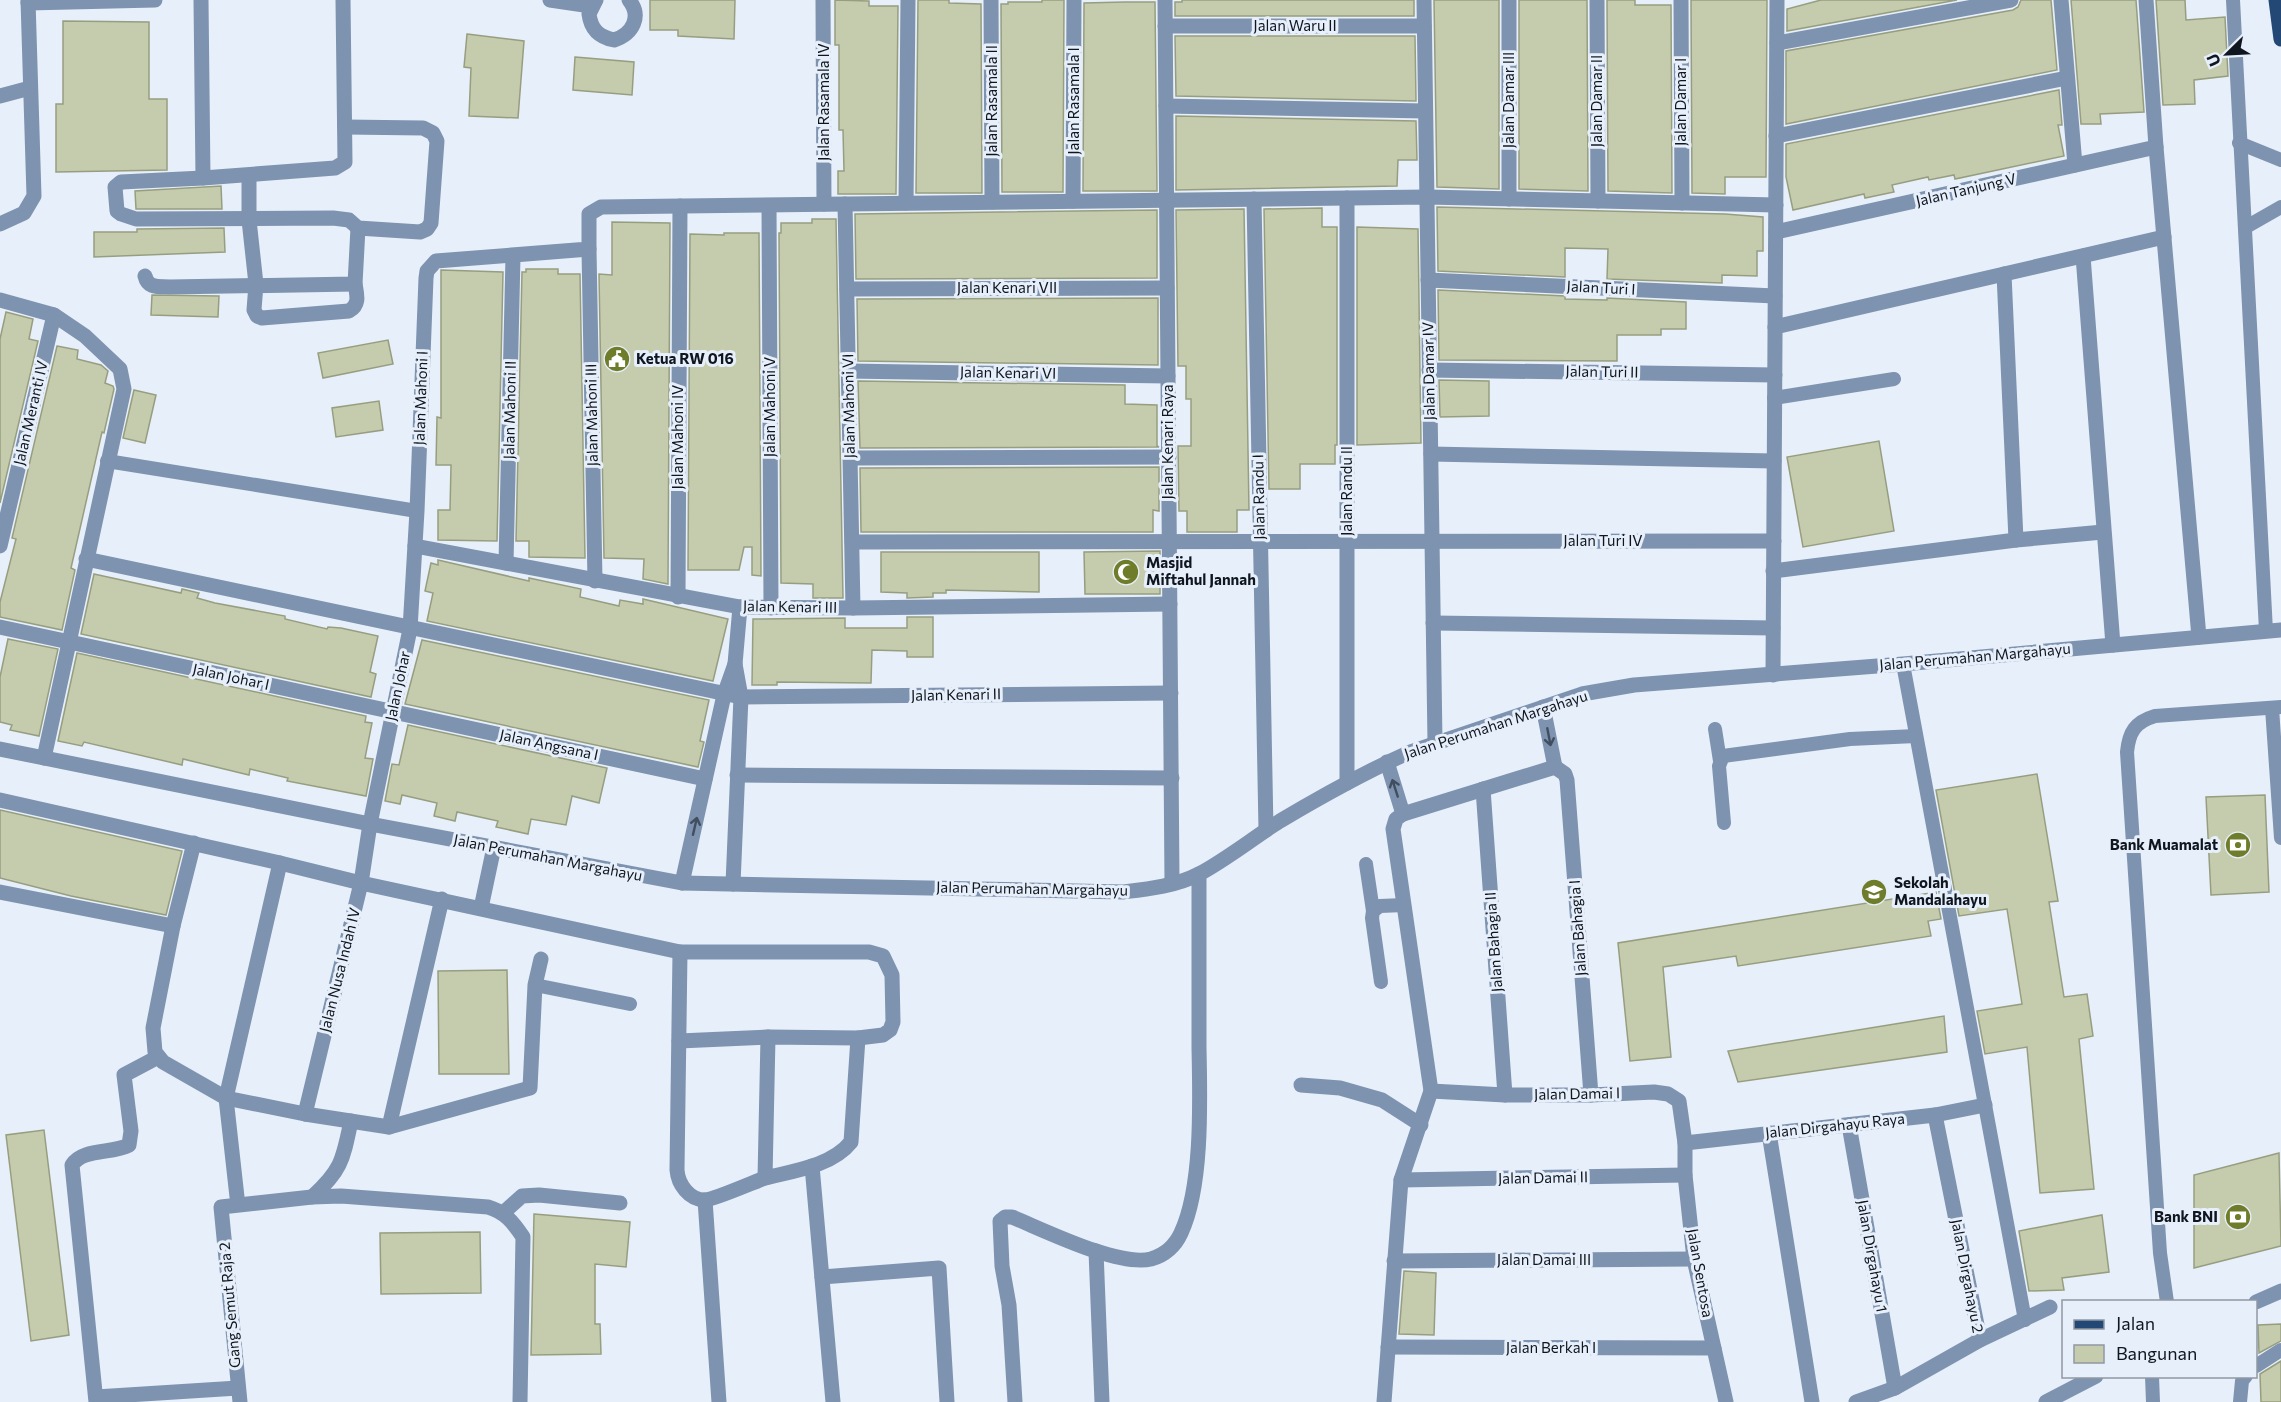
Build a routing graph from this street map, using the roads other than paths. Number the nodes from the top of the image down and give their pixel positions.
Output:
1 (155, 0) edge
2 (201, 0) edge
3 (343, 0) edge
4 (550, 0) edge
5 (629, 0) edge
6 (823, 0) edge
7 (908, 0) edge
8 (991, 0) edge
9 (1074, 0) edge
10 (1165, 0) edge
11 (1424, 0) edge
12 (1509, 0) edge
13 (1596, 0) edge
14 (1681, 0) edge
15 (1777, 0) edge
16 (2010, 0) edge
17 (2061, 0) edge
18 (2146, 0) edge
19 (2233, 0) edge
20 (2276, 0) edge
21 (28, 2) edge
22 (594, 3) edge
23 (1165, 26) junction
24 (1424, 26) junction
25 (2281, 39) edge
26 (1777, 43) junction
27 (2067, 78) junction
28 (30, 88) junction
29 (0, 96) edge
30 (1166, 106) junction
31 (1425, 111) junction
32 (345, 127) junction
33 (1776, 136) junction
34 (2239, 143) junction
35 (2156, 147) junction
36 (2281, 160) edge
37 (2075, 165) junction
38 (249, 176) junction
39 (203, 178) junction
40 (1427, 197) junction
41 (1347, 198) junction
42 (1254, 199) junction
43 (1509, 199) junction
44 (1166, 200) junction
45 (1073, 201) junction
46 (1598, 201) junction
47 (992, 202) junction
48 (906, 203) junction
49 (1682, 203) junction
50 (824, 204) junction
51 (845, 204) junction
52 (1776, 205) junction
53 (681, 206) junction
54 (769, 206) junction
55 (2281, 207) edge
56 (249, 220) junction
57 (0, 224) edge
58 (2246, 227) junction
59 (358, 228) junction
60 (1776, 232) junction
61 (2164, 237) junction
62 (589, 249) junction
63 (513, 256) junction
64 (2083, 256) junction
65 (2004, 274) junction
66 (145, 276) dead end
67 (1428, 280) junction
68 (256, 284) junction
69 (355, 284) junction
70 (1167, 288) junction
71 (846, 289) junction
72 (1775, 296) junction
73 (0, 300) edge
74 (54, 315) junction
75 (1775, 327) junction
76 (1429, 370) junction
77 (848, 371) junction
78 (1775, 375) junction
79 (1168, 376) junction
80 (1894, 379) dead end
81 (1774, 398) junction
82 (1431, 454) junction
83 (1168, 457) junction
84 (850, 458) junction
85 (107, 461) junction
86 (1774, 461) junction
87 (417, 511) junction
88 (2103, 532) junction
89 (2016, 540) junction
90 (1774, 541) junction
91 (852, 542) junction
92 (1169, 542) junction
93 (1260, 542) junction
94 (1347, 542) junction
95 (1432, 542) junction
96 (0, 546) edge
97 (415, 546) junction
98 (86, 559) junction
99 (506, 563) junction
100 (1773, 571) junction
101 (595, 581) junction
102 (678, 597) junction
103 (1170, 604) junction
104 (740, 607) junction
105 (771, 608) junction
106 (853, 608) junction
107 (1433, 623) junction
108 (0, 627) edge
109 (1773, 628) junction
110 (410, 629) junction
111 (2274, 631) edge
112 (2199, 637) junction
113 (70, 643) junction
114 (2113, 645) junction
115 (735, 664) junction
116 (1904, 664) junction
117 (1773, 675) junction
118 (1171, 693) junction
119 (724, 695) junction
120 (741, 697) junction
121 (1543, 707) junction
122 (2276, 707) edge
123 (392, 712) junction
124 (1715, 729) dead end
125 (1916, 736) junction
126 (1435, 742) junction
127 (0, 749) edge
128 (44, 758) junction
129 (1720, 761) junction
130 (1387, 762) junction
131 (1555, 767) junction
132 (737, 776) junction
133 (705, 778) junction
134 (1172, 778) junction
135 (1347, 783) junction
136 (1483, 789) junction
137 (0, 800) edge
138 (1403, 814) junction
139 (1724, 823) dead end
140 (1266, 830) junction
141 (370, 831) junction
142 (2281, 838) edge
143 (194, 843) junction
144 (494, 847) junction
145 (280, 863) junction
146 (1366, 864) dead end
147 (1199, 874) junction
148 (361, 883) junction
149 (682, 883) junction
150 (1172, 883) junction
151 (733, 884) junction
152 (0, 892) edge
153 (442, 899) junction
154 (482, 902) junction
155 (1404, 905) junction
156 (1373, 911) junction
157 (173, 926) junction
158 (680, 952) junction
159 (541, 960) dead end
160 (1381, 982) dead end
161 (535, 985) junction
162 (630, 1004) dead end
163 (768, 1037) junction
164 (858, 1038) junction
165 (679, 1041) junction
166 (158, 1057) junction
167 (1301, 1085) dead end
168 (1431, 1091) junction
169 (1505, 1095) junction
170 (1591, 1095) junction
171 (226, 1098) junction
172 (1985, 1104) junction
173 (306, 1114) junction
174 (1935, 1115) junction
175 (351, 1121) junction
176 (1421, 1125) junction
177 (1849, 1125) junction
178 (389, 1127) junction
179 (1769, 1133) junction
180 (1686, 1143) junction
181 (812, 1166) junction
182 (1685, 1176) junction
183 (765, 1178) junction
184 (1401, 1180) junction
185 (237, 1197) dead end
186 (312, 1197) junction
187 (705, 1200) junction
188 (621, 1203) dead end
189 (503, 1213) junction
190 (1096, 1251) junction
191 (1694, 1259) junction
192 (1394, 1261) junction
193 (822, 1277) junction
194 (2281, 1291) edge
195 (2167, 1300) edge
196 (2257, 1302) edge
197 (2050, 1306) dead end
198 (2025, 1320) junction
199 (1980, 1340) junction
200 (1388, 1347) junction
201 (1714, 1348) junction
202 (2281, 1350) edge
203 (2257, 1365) edge
204 (2094, 1378) edge
205 (2152, 1378) edge
206 (2245, 1378) edge
207 (1894, 1388) junction
208 (239, 1395) edge
209 (96, 1400) edge
210 (520, 1402) edge
211 (718, 1402) edge
212 (833, 1402) edge
213 (947, 1402) edge
214 (1015, 1402) edge
215 (1102, 1402) edge
216 (1383, 1402) edge
217 (1726, 1402) edge
218 (1812, 1402) edge
219 (1856, 1402) edge
220 (2046, 1402) edge
221 (2153, 1402) edge
222 (2241, 1402) edge

1 - 21 street
2 - 39 street
3 - 32 street
4 - 22 street
5 - 22 street
6 - 50 street, Jalan Rasamala IV
7 - 48 street
8 - 47 street, Jalan Rasamala II
9 - 45 street, Jalan Rasamala I
10 - 23 street, Jalan Kenari Raya
11 - 24 street, Jalan Damar IV
12 - 43 street, Jalan Damar III
13 - 46 street, Jalan Damar II
14 - 49 street, Jalan Damar I
15 - 26 street
16 - 26 street
17 - 27 street
18 - 35 street
19 - 34 lane
20 - 25 main road
21 - 28 street
23 - 24 street, Jalan Waru II
23 - 30 street, Jalan Kenari Raya
24 - 31 street, Jalan Damar IV
26 - 33 street
27 - 33 street
27 - 37 street
28 - 29 street
28 - 57 street
30 - 31 street
30 - 44 street, Jalan Kenari Raya
31 - 40 street, Jalan Damar IV
32 - 38 street
32 - 59 street
33 - 52 street
34 - 36 lane
34 - 58 lane
35 - 37 street, Jalan Tanjung V
35 - 61 street
37 - 60 street, Jalan Tanjung V
38 - 39 street
38 - 56 street
39 - 56 street
40 - 41 street
40 - 43 street
40 - 67 street, Jalan Damar IV
41 - 42 street
41 - 94 street, Jalan Randu II
42 - 44 street
42 - 93 street, Jalan Randu I
43 - 46 street
44 - 45 street
44 - 70 street, Jalan Kenari Raya
45 - 47 street
46 - 49 street
47 - 48 street
48 - 51 street
49 - 52 street
50 - 51 street
50 - 54 street
51 - 71 street, Jalan Mahoni VI
52 - 60 street
53 - 54 street
53 - 62 street, Jalan Mahoni III
53 - 102 street, Jalan Mahoni IV
54 - 105 street, Jalan Mahoni V
55 - 58 lane
56 - 59 street
56 - 68 street
58 - 111 lane
59 - 69 street
60 - 72 street
61 - 64 street
61 - 112 street
62 - 63 street
62 - 101 street, Jalan Mahoni III
63 - 87 street, Jalan Mahoni I
63 - 99 street, Jalan Mahoni II
64 - 65 street
64 - 88 street
65 - 75 street
65 - 89 street
66 - 68 street
67 - 72 street, Jalan Turi I
67 - 76 street, Jalan Damar IV
68 - 69 street
68 - 69 street
70 - 71 street, Jalan Kenari VII
70 - 79 street, Jalan Kenari Raya
71 - 77 street, Jalan Mahoni VI
72 - 75 street
73 - 74 street
74 - 85 street
74 - 96 street, Jalan Meranti IV
75 - 78 street
76 - 78 street, Jalan Turi II
76 - 82 street, Jalan Damar IV
77 - 79 street, Jalan Kenari VI
77 - 84 street, Jalan Mahoni VI
78 - 81 street
79 - 83 street, Jalan Kenari Raya
80 - 81 lane
81 - 86 street
82 - 86 street
82 - 95 street, Jalan Damar IV
83 - 84 street
83 - 92 street, Jalan Kenari Raya
84 - 91 street, Jalan Mahoni VI
85 - 87 lane
85 - 98 street
86 - 90 street
87 - 97 street, Jalan Mahoni I
88 - 89 street
88 - 114 street
89 - 100 street
90 - 95 street, Jalan Turi IV
90 - 100 street
91 - 92 street, Jalan Turi IV
91 - 106 street, Jalan Mahoni VI
92 - 93 street, Jalan Turi IV
92 - 103 street, Jalan Kenari Raya
93 - 94 street, Jalan Turi IV
93 - 140 street, Jalan Randu I
94 - 95 street, Jalan Turi IV
94 - 135 street, Jalan Randu II
95 - 107 street, Jalan Damar IV
97 - 99 street, Jalan Kenari III
97 - 110 street, Jalan Johar
98 - 110 street, Jalan Kenari II
98 - 113 street
99 - 101 street, Jalan Kenari III
100 - 109 street
101 - 102 street, Jalan Kenari III
102 - 104 street, Jalan Kenari III
103 - 106 street, Jalan Kenari III
103 - 118 street, Jalan Kenari Raya
104 - 105 street, Jalan Kenari III
104 - 115 street
105 - 106 street, Jalan Kenari III
107 - 109 street
107 - 126 street, Jalan Damar IV
108 - 113 street, Jalan Johar I
109 - 117 street
110 - 119 street, Jalan Kenari II
110 - 123 street, Jalan Johar
111 - 112 street, Jalan Perumahan Margahayu
112 - 114 street, Jalan Perumahan Margahayu
113 - 123 street, Jalan Johar I
113 - 128 street
114 - 116 street, Jalan Perumahan Margahayu
115 - 119 street
115 - 120 street
116 - 117 street, Jalan Perumahan Margahayu
116 - 125 lane
117 - 121 street, Jalan Perumahan Margahayu
118 - 120 street, Jalan Kenari II
118 - 134 street, Jalan Kenari Raya
119 - 120 street, Jalan Kenari II
119 - 133 street
120 - 132 street
121 - 126 street, Jalan Perumahan Margahayu
121 -> 131 street, Jalan Bahagia I
122 - 142 lane
122 - 195 lane
123 - 133 street, Jalan Angsana I
123 - 141 street, Jalan Johar
124 - 129 lane
125 - 129 lane
125 - 172 lane
126 - 130 street, Jalan Perumahan Margahayu
127 - 128 street, Jalan Perumahan Margahayu
128 - 141 street, Jalan Perumahan Margahayu
129 - 139 lane
130 - 135 street, Jalan Perumahan Margahayu
138 -> 130 street
131 - 136 street
131 - 170 street, Jalan Bahagia I
132 - 134 street
132 - 151 street
149 -> 133 street
134 - 150 street, Jalan Kenari Raya
135 - 140 street, Jalan Perumahan Margahayu
136 - 138 street
136 - 169 street, Jalan Bahagia II
137 - 143 street
138 - 155 street
140 - 147 street, Jalan Perumahan Margahayu
141 - 144 street, Jalan Perumahan Margahayu
141 - 148 street, Jalan Nusa Indah IV
143 - 145 street
143 - 157 street
144 - 149 street, Jalan Perumahan Margahayu
144 - 154 street
145 - 148 street
145 - 171 street
146 - 156 lane
147 - 150 street, Jalan Perumahan Margahayu
147 - 190 street
148 - 153 street
148 - 173 street, Jalan Nusa Indah IV
149 - 151 street, Jalan Perumahan Margahayu
150 - 151 street, Jalan Perumahan Margahayu
152 - 157 street
153 - 154 street
153 - 178 street
154 - 158 street
155 - 156 lane
155 - 168 street
156 - 160 lane
157 - 166 street
158 - 164 street
158 - 165 street
159 - 161 street
161 - 162 lane
161 - 178 street
163 - 164 street
163 - 165 street
163 - 183 street
164 - 181 street
165 - 187 street
166 - 171 street
166 - 209 street
167 - 176 street
168 - 169 street, Jalan Damai I
168 - 176 street
169 - 170 street, Jalan Damai I
170 - 180 street, Jalan Damai I
171 - 173 street
171 - 185 street
172 - 174 street, Jalan Dirgahayu Raya
172 - 198 lane
173 - 175 street
174 - 177 street, Jalan Dirgahayu Raya
174 - 199 street, Jalan Dirgahayu 2
175 - 178 street
175 - 186 street
176 - 184 street
177 - 179 street, Jalan Dirgahayu Raya
177 - 207 street, Jalan Dirgahayu 1
179 - 180 street, Jalan Dirgahayu Raya
179 - 218 street
180 - 182 street, Jalan Sentosa
181 - 183 street
181 - 193 street
182 - 184 street, Jalan Damai II
182 - 191 street, Jalan Sentosa
183 - 187 street
184 - 192 street
186 - 189 street
186 - 208 street, Gang Semut Raja 2
187 - 211 street
188 - 189 street
189 - 210 street
190 - 214 street
190 - 215 street
191 - 192 street, Jalan Damai III
191 - 201 street, Jalan Sentosa
192 - 200 street
193 - 212 street
193 - 213 street
194 - 196 street
197 - 198 street
198 - 199 street
199 - 207 street, Jalan Dirgahayu 2
200 - 201 street, Jalan Berkah I
200 - 216 street
201 - 217 street, Jalan Sentosa
202 - 203 lane
204 - 220 street
205 - 221 lane
206 - 222 lane
207 - 219 street, Jalan Dirgahayu 2
208 - 209 street

